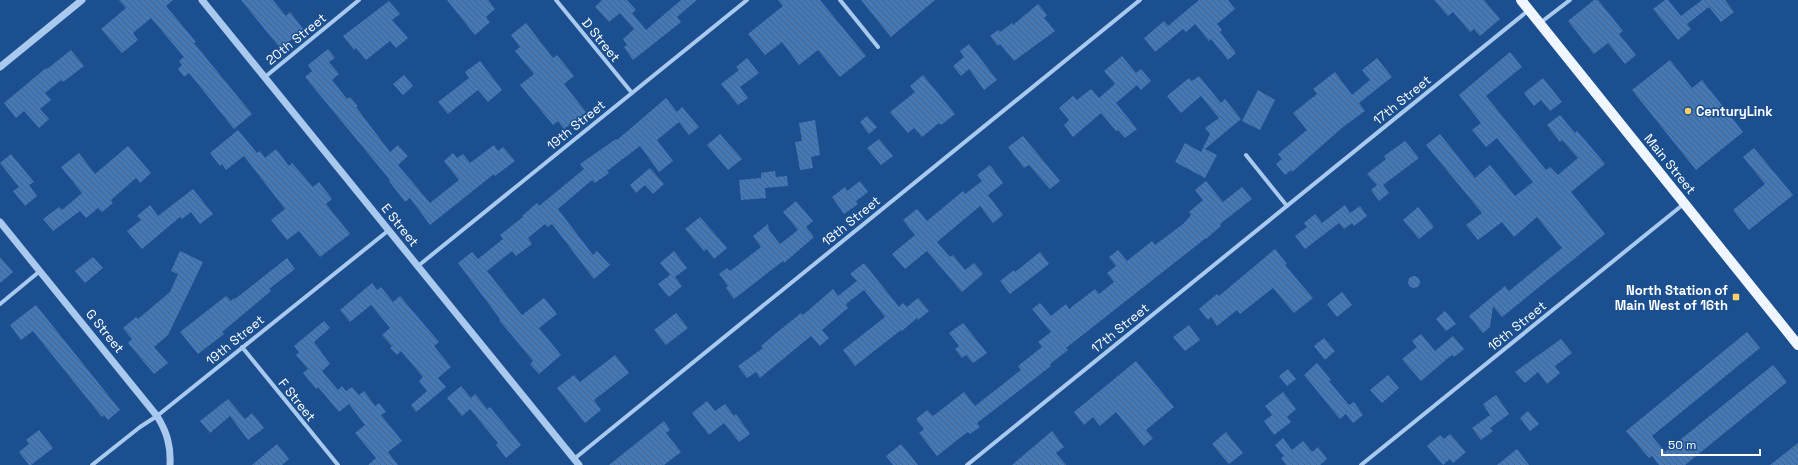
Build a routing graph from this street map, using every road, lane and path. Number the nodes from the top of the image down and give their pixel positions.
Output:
1 (82, 0) edge
2 (202, 0) edge
3 (359, 0) edge
4 (556, 0) edge
5 (747, 0) edge
6 (840, 0) edge
7 (1140, 0) edge
8 (1521, 0) edge
9 (1570, 0) edge
10 (1529, 10) junction
11 (1540, 24) junction
12 (878, 47) dead end
13 (0, 67) edge
14 (265, 77) junction
15 (632, 93) junction
16 (1246, 156) dead end
17 (1685, 203) junction
18 (1287, 206) junction
19 (0, 222) edge
20 (389, 230) junction
21 (418, 266) junction
22 (40, 272) junction
23 (0, 304) edge
24 (1798, 345) edge
25 (242, 347) junction
26 (157, 416) junction
27 (574, 459) junction
28 (92, 465) edge
29 (170, 465) edge
30 (338, 465) edge
31 (579, 465) edge
32 (967, 465) edge
33 (1361, 465) edge

1 - 13 street
2 - 14 street, E Street
3 - 14 street, 20th Street
4 - 15 street, D Street
5 - 15 street, 19th Street
6 - 12 street
7 - 27 street, 18th Street
8 - 10 main road, Main Street
9 - 11 street
10 - 11 main road, Main Street
10 - 18 street, 17th Street
11 - 17 main road, Main Street
14 - 20 street, E Street
15 - 21 street, 19th Street
16 - 18 street
17 - 24 main road, Main Street
17 - 33 street, 16th Street
18 - 32 street, 17th Street
19 - 22 street, G Street
20 - 21 street, E Street
20 - 25 street, 19th Street
21 - 27 street, E Street
22 - 23 street
22 - 26 street, G Street
25 - 26 street, 19th Street
25 - 30 street, F Street
26 - 28 street, 19th Street
26 - 29 street, G Street
27 - 31 street, E Street

